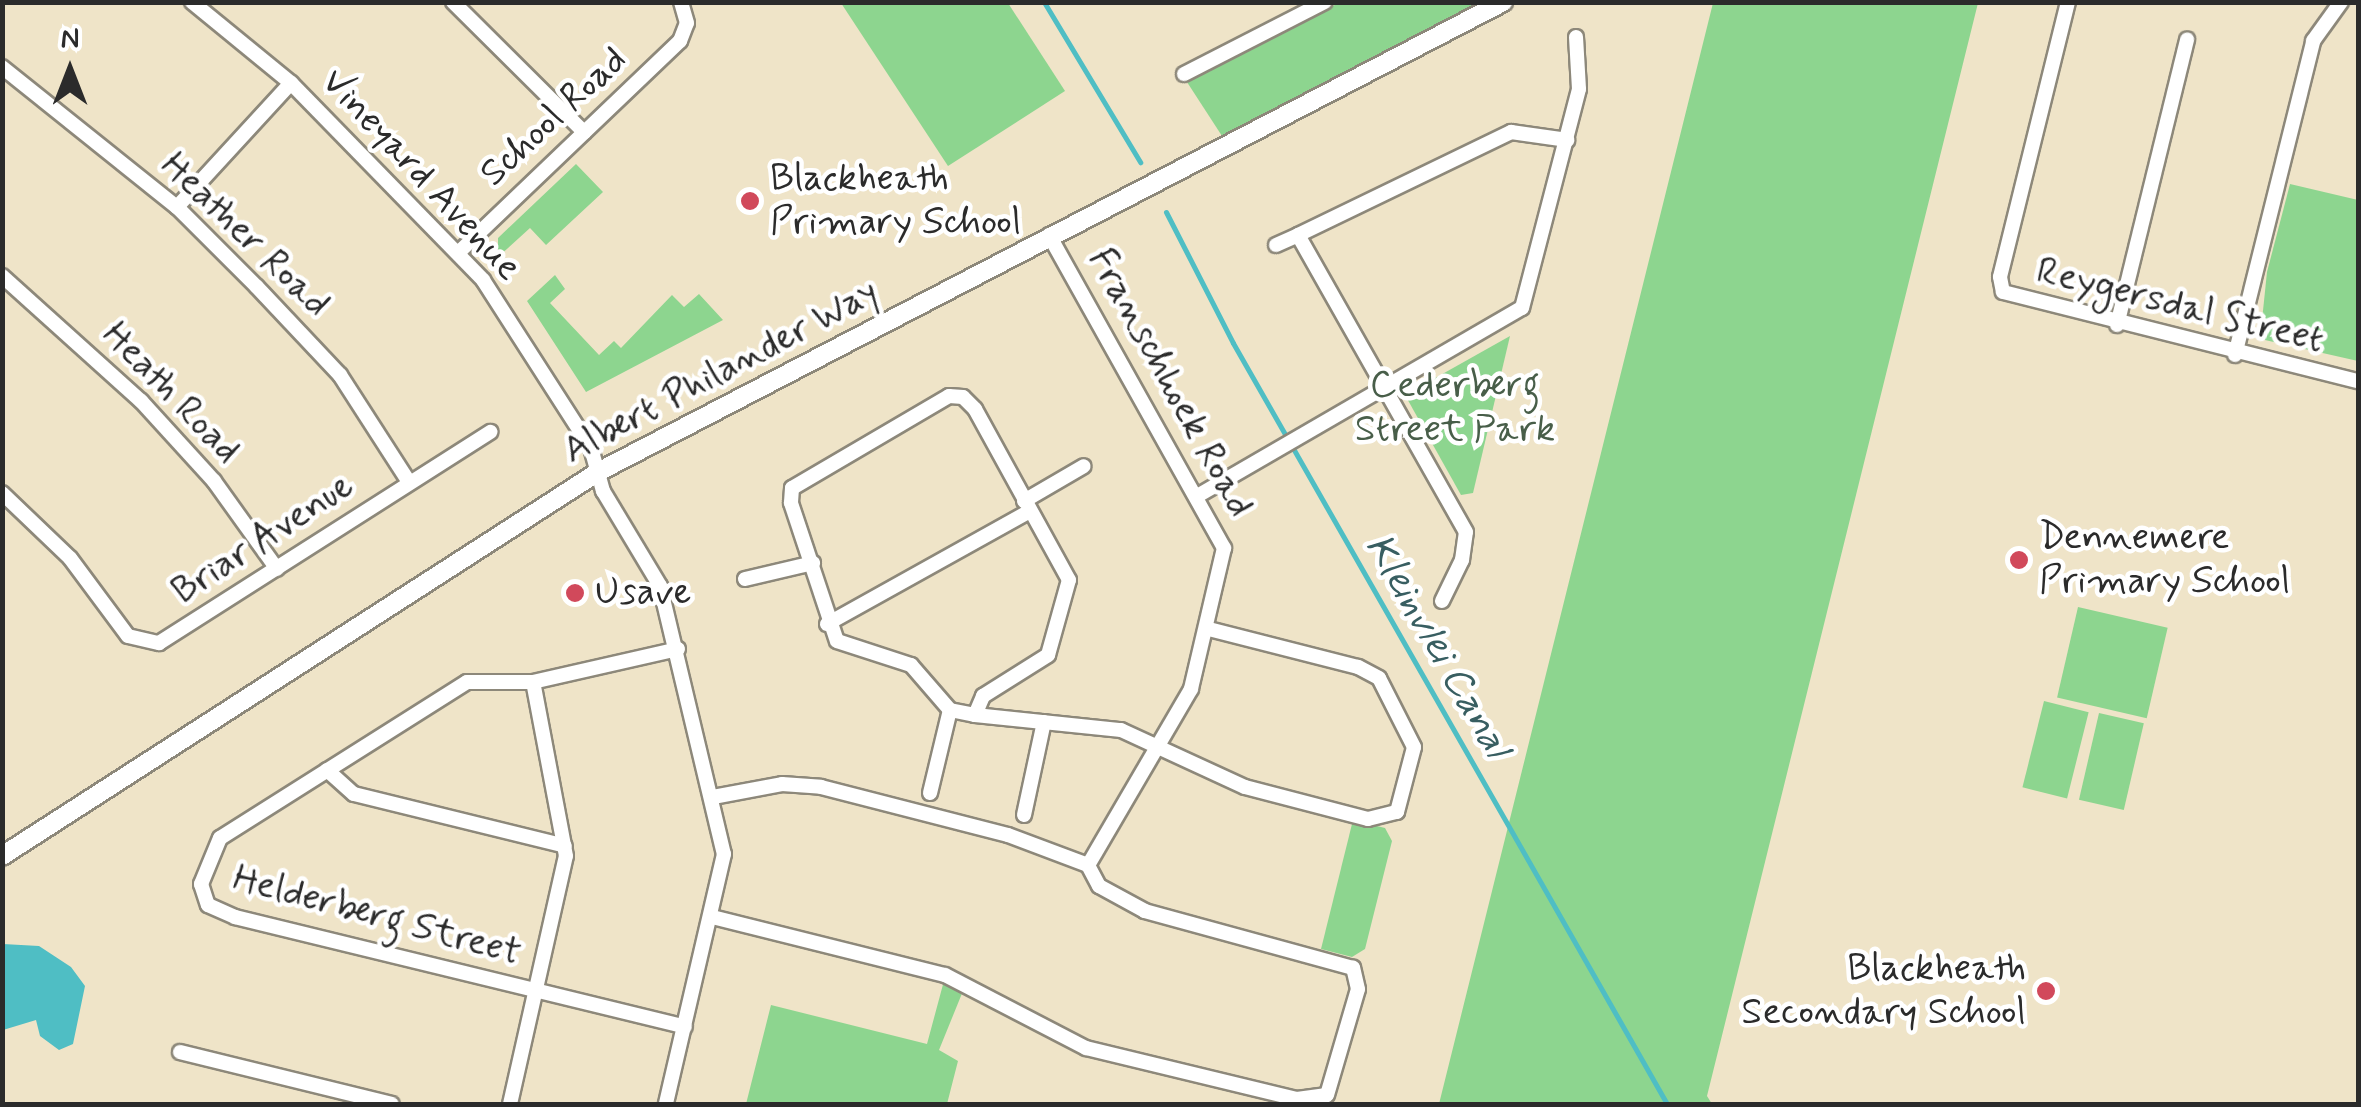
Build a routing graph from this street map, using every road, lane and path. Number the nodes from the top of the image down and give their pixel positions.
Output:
1 (192, 2) edge
2 (453, 2) edge
3 (682, 2) edge
4 (1503, 2) edge
5 (2068, 2) edge
6 (2341, 2) edge
7 (1316, 4) edge
8 (1576, 37) dead end
9 (2187, 39) dead end
10 (2, 67) edge
11 (1184, 74) dead end
12 (291, 82) junction
13 (584, 132) junction
14 (1568, 140) junction
15 (177, 207) junction
16 (1049, 235) junction
17 (1298, 235) junction
18 (1276, 245) dead end
19 (458, 252) junction
20 (2, 276) edge
21 (2117, 325) junction
22 (2235, 354) junction
23 (2358, 381) edge
24 (1385, 387) junction
25 (490, 432) dead end
26 (1084, 466) dead end
27 (598, 472) junction
28 (409, 482) junction
29 (2, 492) edge
30 (1198, 495) junction
31 (1027, 506) junction
32 (813, 563) junction
33 (276, 569) junction
34 (745, 579) dead end
35 (1442, 601) dead end
36 (827, 624) junction
37 (1209, 629) junction
38 (678, 649) junction
39 (533, 682) junction
40 (950, 710) junction
41 (975, 715) junction
42 (1044, 722) junction
43 (1160, 746) junction
44 (327, 770) junction
45 (930, 793) dead end
46 (713, 797) junction
47 (1024, 815) dead end
48 (564, 846) junction
49 (2, 856) edge
50 (1088, 865) junction
51 (712, 916) junction
52 (536, 992) junction
53 (685, 1027) junction
54 (180, 1052) dead end
55 (358, 1100) edge
56 (392, 1104) edge
57 (510, 1104) edge
58 (666, 1104) edge

1 - 12 street, Vineyard Avenue
2 - 13 street
3 - 13 street, School Road
4 - 16 street, Albert Philander Way
5 - 21 street, Reygersdal Street
6 - 22 street
7 - 11 street
8 - 14 street
9 - 21 street
10 - 15 street, Heather Road
12 - 15 street
12 - 19 street, Vineyard Avenue
13 - 19 street, School Road
14 - 17 street
14 - 24 street
15 - 28 street, Heather Road
16 - 27 street, Albert Philander Way
16 - 30 street, Franschhoek Road
17 - 18 street
17 - 24 street
19 - 27 street, Vineyard Avenue
20 - 33 street, Heath Road
21 - 22 street, Reygersdal Street
22 - 23 street, Reygersdal Street
24 - 30 street
24 - 35 street
25 - 28 street, Briar Avenue
26 - 31 street
27 - 38 street, Vineyard Avenue
27 - 49 street, Albert Philander Way
28 - 33 street, Briar Avenue
29 - 33 street, Briar Avenue
30 - 37 street, Franschhoek Road
31 - 32 street
31 - 36 street
31 - 41 street
32 - 34 street
32 - 36 street
36 - 40 street
37 - 43 street, Franschhoek Road
37 - 43 street
38 - 39 street, Helderberg Street
38 - 46 street, Vineyard Avenue
39 - 44 street, Helderberg Street
39 - 48 street
40 - 41 street
40 - 45 street
41 - 42 street
42 - 43 street
42 - 47 street
43 - 50 street, Franschhoek Road
44 - 48 street
44 - 52 street, Helderberg Street
46 - 50 street
46 - 51 street, Vineyard Avenue
48 - 52 street
50 - 51 street
51 - 53 street, Vineyard Avenue
52 - 53 street, Helderberg Street
52 - 57 street
53 - 58 street, Vineyard Avenue
54 - 55 street
55 - 56 street

